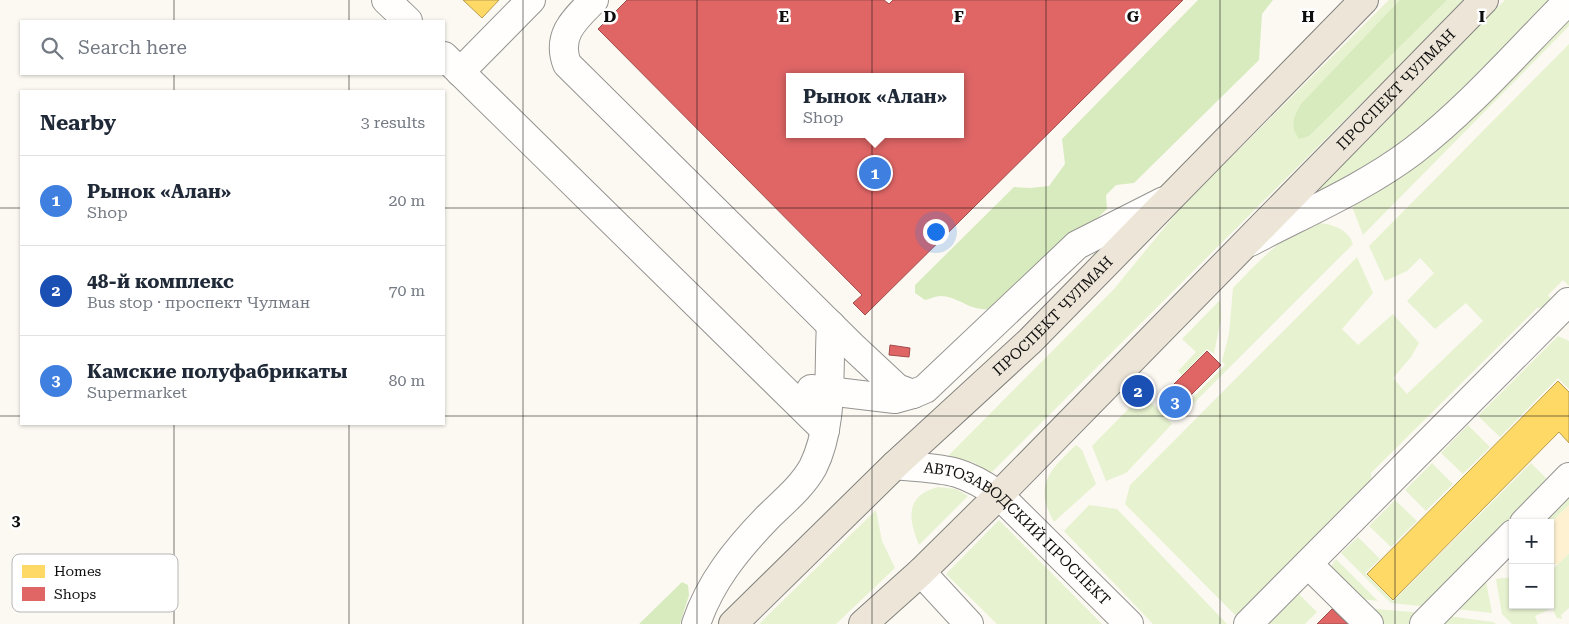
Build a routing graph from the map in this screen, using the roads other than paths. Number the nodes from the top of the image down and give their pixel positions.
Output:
1 (386, 0) edge
2 (531, 0) edge
3 (594, 0) edge
4 (1364, 0) edge
5 (1484, 0) edge
6 (1569, 0) edge
7 (407, 20) edge
8 (452, 64) edge
9 (1170, 198) junction
10 (1240, 247) junction
11 (1569, 304) edge
12 (831, 325) junction
13 (776, 382) junction
14 (827, 393) junction
15 (913, 394) junction
16 (825, 430) junction
17 (895, 464) junction
18 (1569, 478) edge
19 (999, 495) junction
20 (1528, 519) edge
21 (1509, 538) edge
22 (1308, 564) junction
23 (921, 572) junction
24 (696, 624) edge
25 (733, 624) edge
26 (863, 624) edge
27 (969, 624) edge
28 (1129, 624) edge
29 (1248, 624) edge
30 (1369, 624) edge
31 (1424, 624) edge

1 - 7 street
2 - 8 street
3 - 12 street
4 - 9 main road, ПРОСПЕКТ ЧУЛМАН
5 - 10 main road, ПРОСПЕКТ ЧУЛМАН
6 - 10 street
8 - 13 street
9 - 15 street
9 - 17 main road, ПРОСПЕКТ ЧУЛМАН
10 - 19 main road, ПРОСПЕКТ ЧУЛМАН
11 - 22 street
12 - 14 street
12 - 15 street
13 - 14 street
13 - 16 street
14 - 15 street
14 - 16 street
16 - 24 street
17 - 19 street, АВТОЗАВОДСКИЙ ПРОСПЕКТ
17 - 25 main road, ПРОСПЕКТ ЧУЛМАН
18 - 20 street
19 - 23 main road, ПРОСПЕКТ ЧУЛМАН
19 - 28 street, АВТОЗАВОДСКИЙ ПРОСПЕКТ
21 - 31 street
22 - 29 street
22 - 30 street
23 - 26 main road, ПРОСПЕКТ ЧУЛМАН
23 - 27 street

